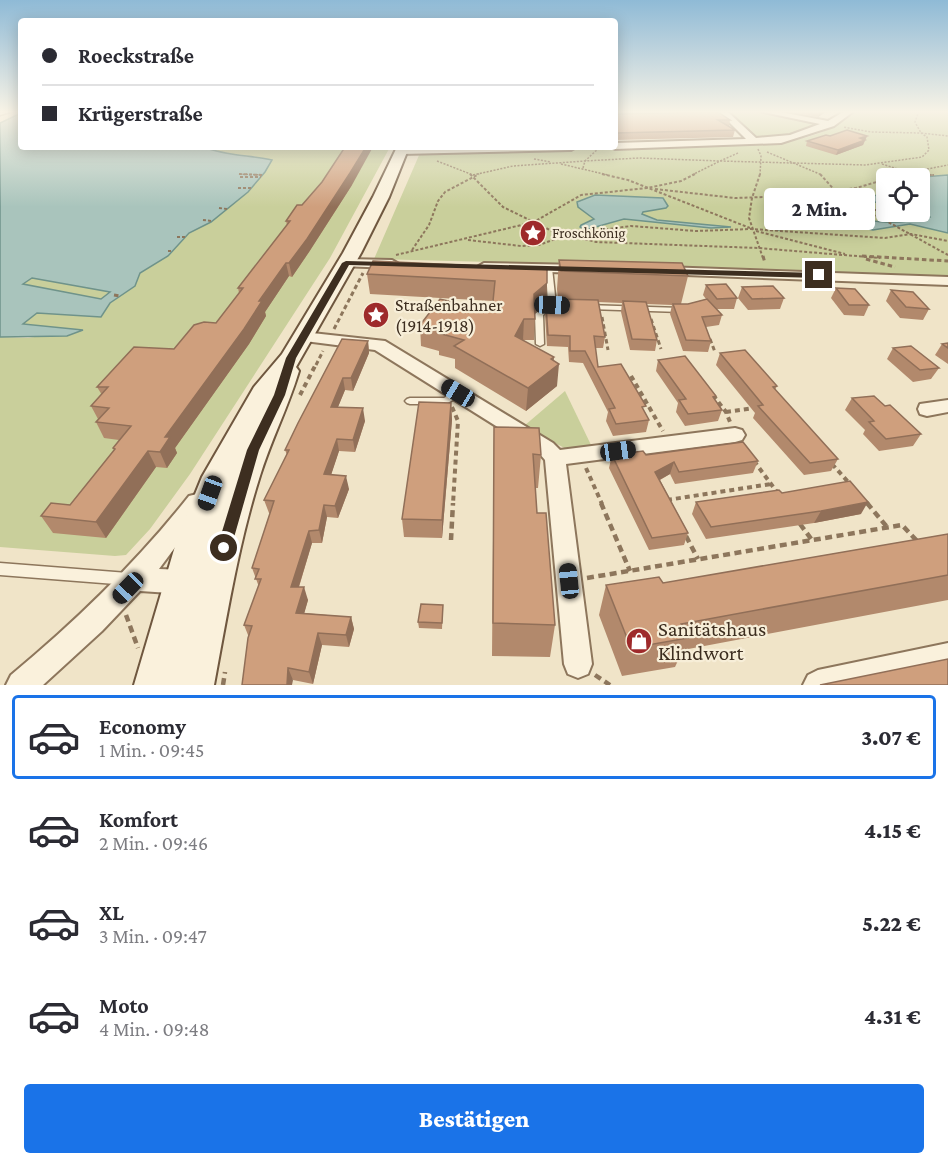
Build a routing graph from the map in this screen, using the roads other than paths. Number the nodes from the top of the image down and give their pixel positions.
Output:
1 (750, 143) edge
2 (772, 143) edge
3 (618, 146) edge
4 (754, 147) junction
5 (402, 150) edge
6 (402, 264) edge
7 (360, 266) junction
8 (470, 266) edge
9 (549, 268) junction
10 (593, 269) edge
11 (648, 270) edge
12 (948, 281) edge
13 (552, 305) junction
14 (563, 306) edge
15 (574, 306) edge
16 (685, 310) edge
17 (540, 344) dead end
18 (297, 348) junction
19 (452, 397) junction
20 (410, 401) dead end
21 (948, 406) edge
22 (927, 409) dead end
23 (735, 435) road end
24 (555, 458) junction
25 (217, 477) junction
26 (0, 569) edge
27 (198, 583) junction
28 (128, 588) junction
29 (948, 657) edge
30 (578, 664) dead end
31 (21, 685) edge
32 (154, 685) edge
33 (194, 685) edge
34 (818, 685) edge

1 - 4 street
2 - 4 street
3 - 4 street
5 - 7 main road
6 - 7 street
7 - 18 main road
8 - 9 street
9 - 10 street
9 - 13 lane
11 - 12 street
13 - 14 lane
13 - 17 lane
15 - 16 lane
18 - 19 street
18 - 25 main road
18 - 27 main road
19 - 20 lane
19 - 24 street
21 - 22 street
23 - 24 street
24 - 30 street
25 - 27 main road
25 - 28 street
26 - 28 lane
27 - 28 street
27 - 32 main road
27 - 33 main road
28 - 31 street
29 - 34 street

